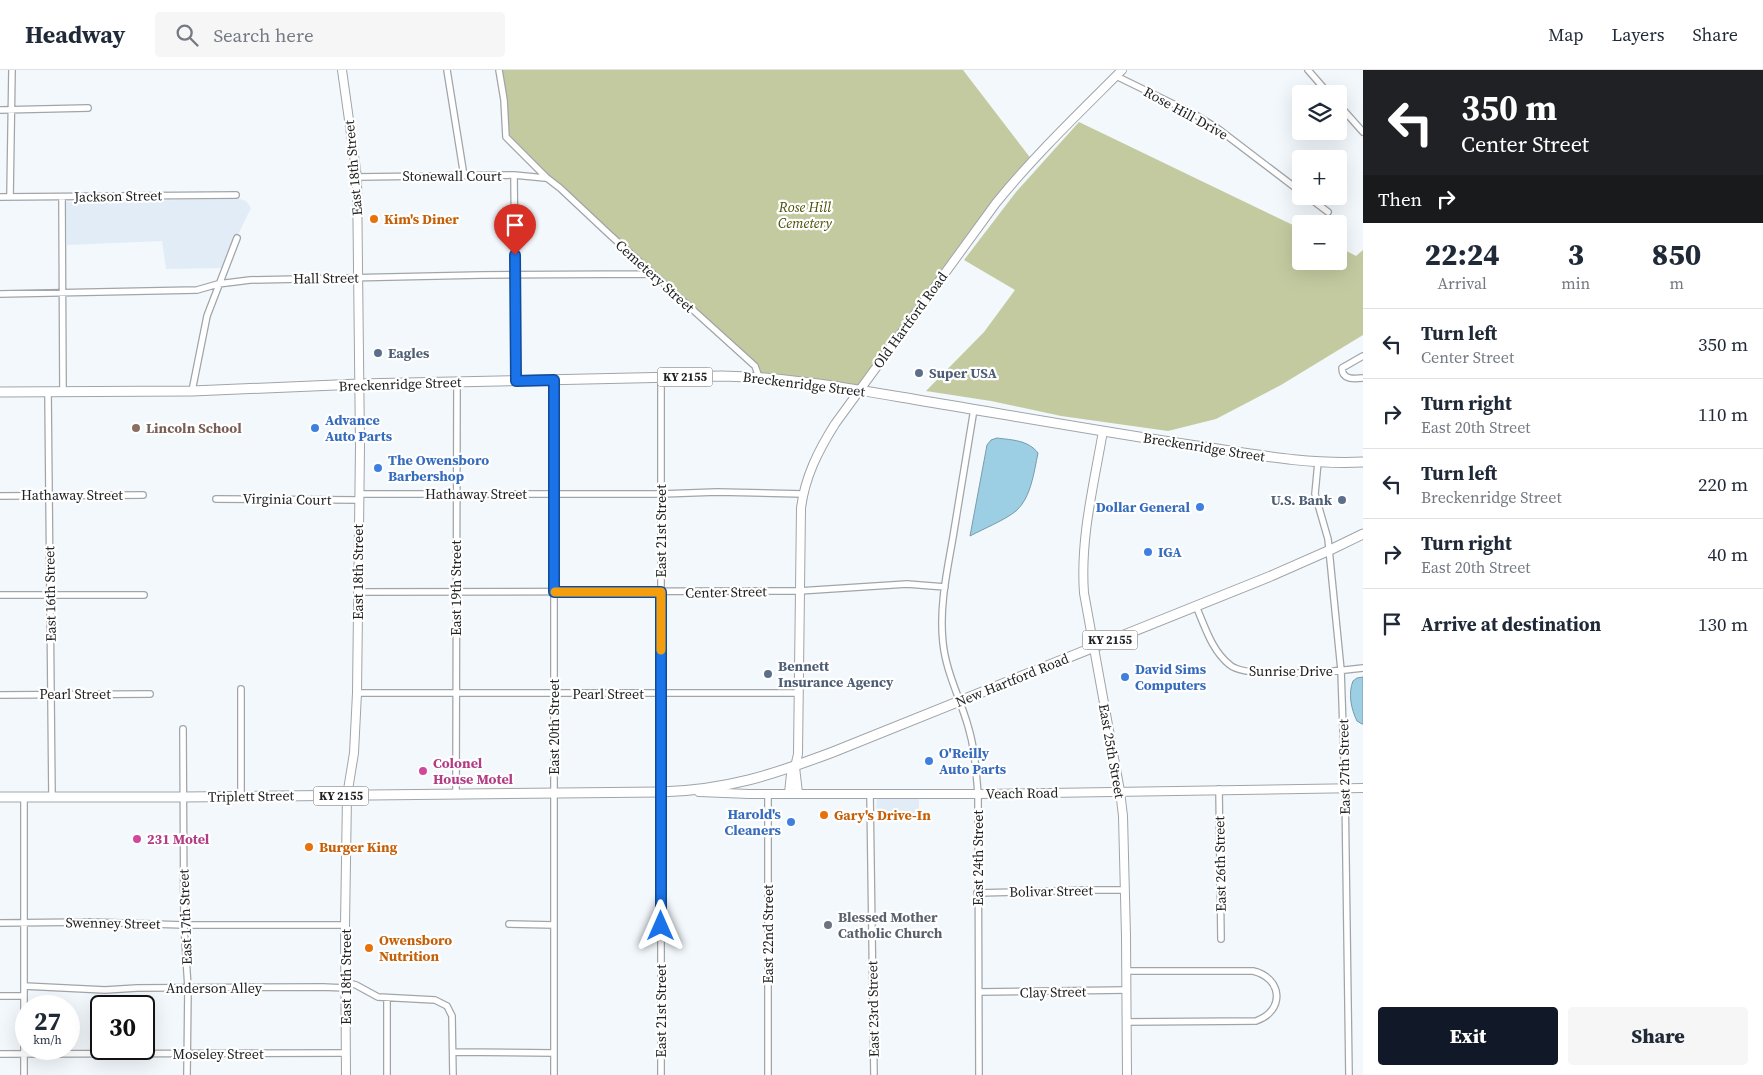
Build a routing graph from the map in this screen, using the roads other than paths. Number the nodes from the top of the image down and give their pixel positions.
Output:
1 (12, 70) edge
2 (342, 70) edge
3 (447, 70) edge
4 (499, 70) edge
5 (1122, 70) edge
6 (1308, 70) edge
7 (1116, 76) junction
8 (1320, 85) edge
9 (88, 108) dead end
10 (0, 110) edge
11 (12, 110) junction
12 (1347, 114) edge
13 (1363, 132) edge
14 (464, 176) junction
15 (514, 176) junction
16 (356, 177) junction
17 (547, 178) junction
18 (1292, 185) edge
19 (236, 195) dead end
20 (0, 197) edge
21 (10, 197) junction
22 (62, 197) junction
23 (1319, 205) edge
24 (1328, 212) dead end
25 (237, 238) dead end
26 (653, 274) junction
27 (515, 275) junction
28 (359, 278) junction
29 (218, 284) junction
30 (62, 292) junction
31 (0, 294) edge
32 (1363, 356) edge
33 (661, 377) junction
34 (759, 377) junction
35 (1363, 378) edge
36 (554, 380) junction
37 (516, 381) junction
38 (457, 382) junction
39 (359, 384) junction
40 (859, 390) junction
41 (192, 391) junction
42 (0, 392) edge
43 (48, 392) junction
44 (64, 392) junction
45 (974, 409) junction
46 (1103, 430) junction
47 (1318, 462) junction
48 (1363, 462) edge
49 (456, 494) junction
50 (554, 494) junction
51 (661, 494) junction
52 (803, 494) junction
53 (50, 495) junction
54 (143, 495) dead end
55 (0, 496) edge
56 (359, 497) junction
57 (216, 499) dead end
58 (1363, 534) edge
59 (1330, 550) junction
60 (945, 587) junction
61 (799, 591) junction
62 (358, 592) junction
63 (455, 592) junction
64 (554, 592) junction
65 (661, 592) junction
66 (0, 595) edge
67 (50, 595) junction
68 (144, 595) dead end
69 (1196, 606) junction
70 (1094, 647) junction
71 (1363, 668) edge
72 (1341, 670) junction
73 (241, 689) dead end
74 (357, 693) junction
75 (799, 693) junction
76 (52, 694) junction
77 (150, 694) dead end
78 (456, 694) junction
79 (554, 694) junction
80 (661, 694) junction
81 (0, 695) edge
82 (960, 701) junction
83 (183, 729) dead end
84 (795, 767) junction
85 (1346, 788) junction
86 (1363, 788) edge
87 (1219, 789) junction
88 (1120, 791) junction
89 (661, 792) junction
90 (682, 792) junction
91 (788, 793) junction
92 (798, 793) junction
93 (554, 794) junction
94 (768, 794) junction
95 (870, 794) junction
96 (978, 794) junction
97 (456, 795) junction
98 (241, 796) junction
99 (347, 796) junction
100 (0, 797) edge
101 (24, 797) junction
102 (52, 797) junction
103 (183, 797) junction
104 (1124, 890) junction
105 (977, 893) junction
106 (0, 923) edge
107 (24, 923) junction
108 (509, 924) dead end
109 (554, 924) junction
110 (184, 925) junction
111 (345, 925) junction
112 (1221, 939) dead end
113 (1126, 971) junction
114 (345, 985) junction
115 (24, 986) junction
116 (188, 988) junction
117 (1126, 990) junction
118 (980, 992) junction
119 (24, 995) edge
120 (0, 996) edge
121 (15, 996) edge
122 (387, 998) junction
123 (1126, 1022) junction
124 (453, 1052) junction
125 (346, 1053) junction
126 (554, 1053) junction
127 (0, 1054) edge
128 (15, 1054) edge
129 (80, 1054) edge
130 (188, 1054) junction
131 (24, 1060) edge
132 (24, 1075) edge
133 (188, 1075) edge
134 (346, 1075) edge
135 (387, 1075) edge
136 (453, 1075) edge
137 (554, 1075) edge
138 (661, 1075) edge
139 (768, 1075) edge
140 (874, 1075) edge
141 (979, 1075) edge
142 (1127, 1075) edge
143 (1349, 1075) edge

1 - 11 street
2 - 16 street, East 18th Street
3 - 14 street
4 - 17 street, Cemetery Street
5 - 7 street, Old Hartford Road
6 - 8 street
7 - 18 street, Rose Hill Drive
7 - 40 street, Old Hartford Road
9 - 11 street
10 - 11 street
11 - 21 street
12 - 13 street
14 - 15 street, Stonewall Court
14 - 16 street, Stonewall Court
15 - 17 street, Stonewall Court
15 - 27 street
16 - 28 street, East 18th Street
17 - 26 street, Cemetery Street
19 - 22 street, Jackson Street
20 - 21 street, Jackson Street
21 - 22 street, Jackson Street
22 - 30 street
23 - 24 street
25 - 29 street
26 - 27 street, Hall Street
26 - 34 street, Cemetery Street
27 - 28 street, Hall Street
27 - 37 street
28 - 29 street, Hall Street
28 - 39 street, East 18th Street
29 - 30 street, Hall Street
29 - 41 street
30 - 31 street, Hall Street
30 - 44 street
32 - 35 street
33 - 34 main road, Breckenridge Street / KY 2155
33 - 36 main road, Breckenridge Street / KY 2155
33 - 51 street, East 21st Street
34 - 40 main road, Breckenridge Street / KY 2155
36 - 37 main road, Breckenridge Street / KY 2155
36 - 50 street, East 20th Street
37 - 38 main road, Breckenridge Street / KY 2155
38 - 39 main road, Breckenridge Street / KY 2155
38 - 49 street, East 19th Street
39 - 41 main road, Breckenridge Street / KY 2155
39 - 56 street, East 18th Street
40 - 45 main road, Breckenridge Street / KY 2155
40 - 52 street, Old Hartford Road
41 - 44 main road, Breckenridge Street / KY 2155
42 - 43 main road, Breckenridge Street / KY 2155
43 - 44 main road, Breckenridge Street / KY 2155
43 - 53 street, East 16th Street
45 - 46 main road, Breckenridge Street / KY 2155
45 - 60 street, East 24th Street
46 - 47 main road, Breckenridge Street / KY 2155
46 - 70 street, East 25th Street
47 - 48 main road, Breckenridge Street / KY 2155
47 - 59 street, East 27th Street
49 - 50 street, Hathaway Street
49 - 56 street, Hathaway Street
49 - 63 street, East 19th Street
50 - 51 street, Hathaway Street
50 - 64 street, East 20th Street
51 - 52 street, Hathaway Street
51 - 65 street, East 21st Street
52 - 61 street, Old Hartford Road
53 - 54 street, Hathaway Street
53 - 55 street, Hathaway Street
53 - 67 street, East 16th Street
56 - 57 street, Virginia Court
56 - 62 street, East 18th Street
58 - 59 main road, New Hartford Road / KY 2155
59 - 69 main road, New Hartford Road / KY 2155
59 - 72 street, East 27th Street
60 - 61 street, Center Street
60 - 82 street, East 24th Street
61 - 65 street, Center Street
61 - 75 street, Old Hartford Road
62 - 63 street, Center Street
62 - 74 street, East 18th Street
63 - 64 street, Center Street
63 - 78 street, East 19th Street
64 - 65 street, Center Street
64 - 79 street, East 20th Street
65 - 80 street, East 21st Street
66 - 67 street
67 - 68 street
67 - 76 street, East 16th Street
69 - 70 main road, New Hartford Road / KY 2155
69 - 72 street, Sunrise Drive
70 - 82 main road, New Hartford Road / KY 2155
70 - 88 street, East 25th Street
71 - 72 street, Sunrise Drive
72 - 85 street, East 27th Street
73 - 98 street
74 - 78 street, Pearl Street
74 - 99 street, East 18th Street
75 - 80 street, Pearl Street
75 - 84 street, Old Hartford Road
76 - 77 street, Pearl Street
76 - 81 street, Pearl Street
76 - 102 street, East 16th Street
78 - 79 street, Pearl Street
78 - 97 street, East 19th Street
79 - 80 street, Pearl Street
79 - 93 street, East 20th Street
80 - 89 street, East 21st Street
82 - 84 main road, New Hartford Road / KY 2155
82 - 96 street, East 24th Street
83 - 103 street, East 17th Street
84 - 90 main road, New Hartford Road / KY 2155
84 - 91 street
84 - 92 street
85 - 86 street, Veach Road
85 - 87 street, Veach Road
85 - 143 street, East 27th Street
87 - 88 street, Veach Road
87 - 112 street, East 26th Street
88 - 96 street, Veach Road
88 - 104 street, East 25th Street
89 - 90 main road, Triplett Street / KY 2155
89 - 93 main road, Triplett Street / KY 2155
89 - 138 street, East 21st Street
90 - 94 street, Veach Road
91 - 92 street, Veach Road
91 - 94 street, Veach Road
92 - 95 street, Veach Road
93 - 97 main road, Triplett Street / KY 2155
93 - 109 street, East 20th Street
94 - 139 street, East 22nd Street
95 - 96 street, Veach Road
95 - 140 street, East 23rd Street
96 - 105 street, East 24th Street
97 - 99 main road, Triplett Street / KY 2155
98 - 99 main road, Triplett Street / KY 2155
98 - 103 main road, Triplett Street / KY 2155
99 - 111 street, East 18th Street
100 - 101 main road, Triplett Street / KY 2155
101 - 102 main road, Triplett Street / KY 2155
101 - 107 street
102 - 103 main road, Triplett Street / KY 2155
103 - 110 street, East 17th Street
104 - 105 street, Bolivar Street
104 - 113 street, East 25th Street
105 - 118 street, East 24th Street
106 - 107 street, Swenney Street
107 - 110 street, Swenney Street
107 - 115 street
108 - 109 street
109 - 126 street, East 20th Street
110 - 111 street, Swenney Street
110 - 116 street, East 17th Street
111 - 114 street, East 18th Street
113 - 117 street, East 25th Street
113 - 123 street
114 - 116 street, Anderson Alley
114 - 122 street
114 - 125 street, East 18th Street
115 - 116 street, Anderson Alley
115 - 119 street
116 - 130 street, East 17th Street
117 - 118 street, Clay Street
117 - 123 street, East 25th Street
118 - 141 street, East 24th Street
120 - 121 street
122 - 124 street
122 - 135 street
123 - 142 street, East 25th Street
124 - 126 street
124 - 136 street
125 - 130 street, Moseley Street
125 - 134 street, East 18th Street
126 - 137 street, East 20th Street
127 - 128 street, Moseley Street
129 - 130 street, Moseley Street
130 - 133 street, East 17th Street
131 - 132 street

